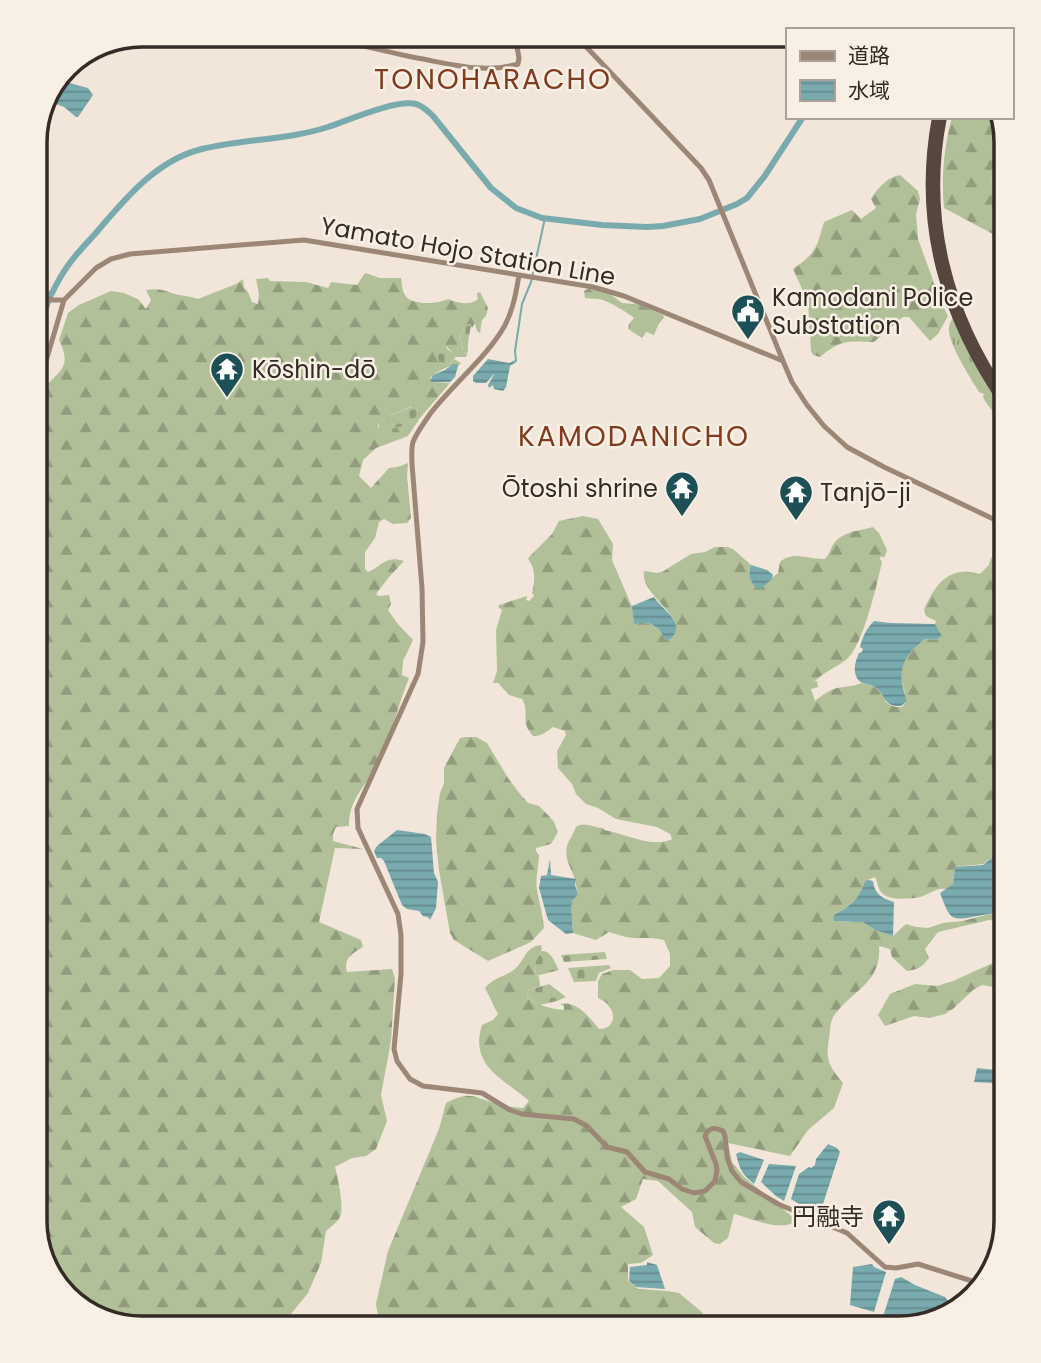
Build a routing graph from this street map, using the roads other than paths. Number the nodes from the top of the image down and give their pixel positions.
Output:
1 (373, 47) edge
2 (517, 47) edge
3 (586, 47) edge
4 (936, 119) edge
5 (943, 119) edge
6 (519, 275) junction
7 (47, 298) edge
8 (64, 300) junction
9 (47, 357) edge
10 (783, 361) junction
11 (994, 377) edge
12 (994, 388) edge
13 (994, 519) edge
14 (972, 1281) dead end

1 - 2 street
3 - 10 street
4 - 12 highway
5 - 11 highway
6 - 8 street, Yamato Hojo Station Line
6 - 10 street, Yamato Hojo Station Line
6 - 14 street
7 - 8 street
8 - 9 street
10 - 13 street

